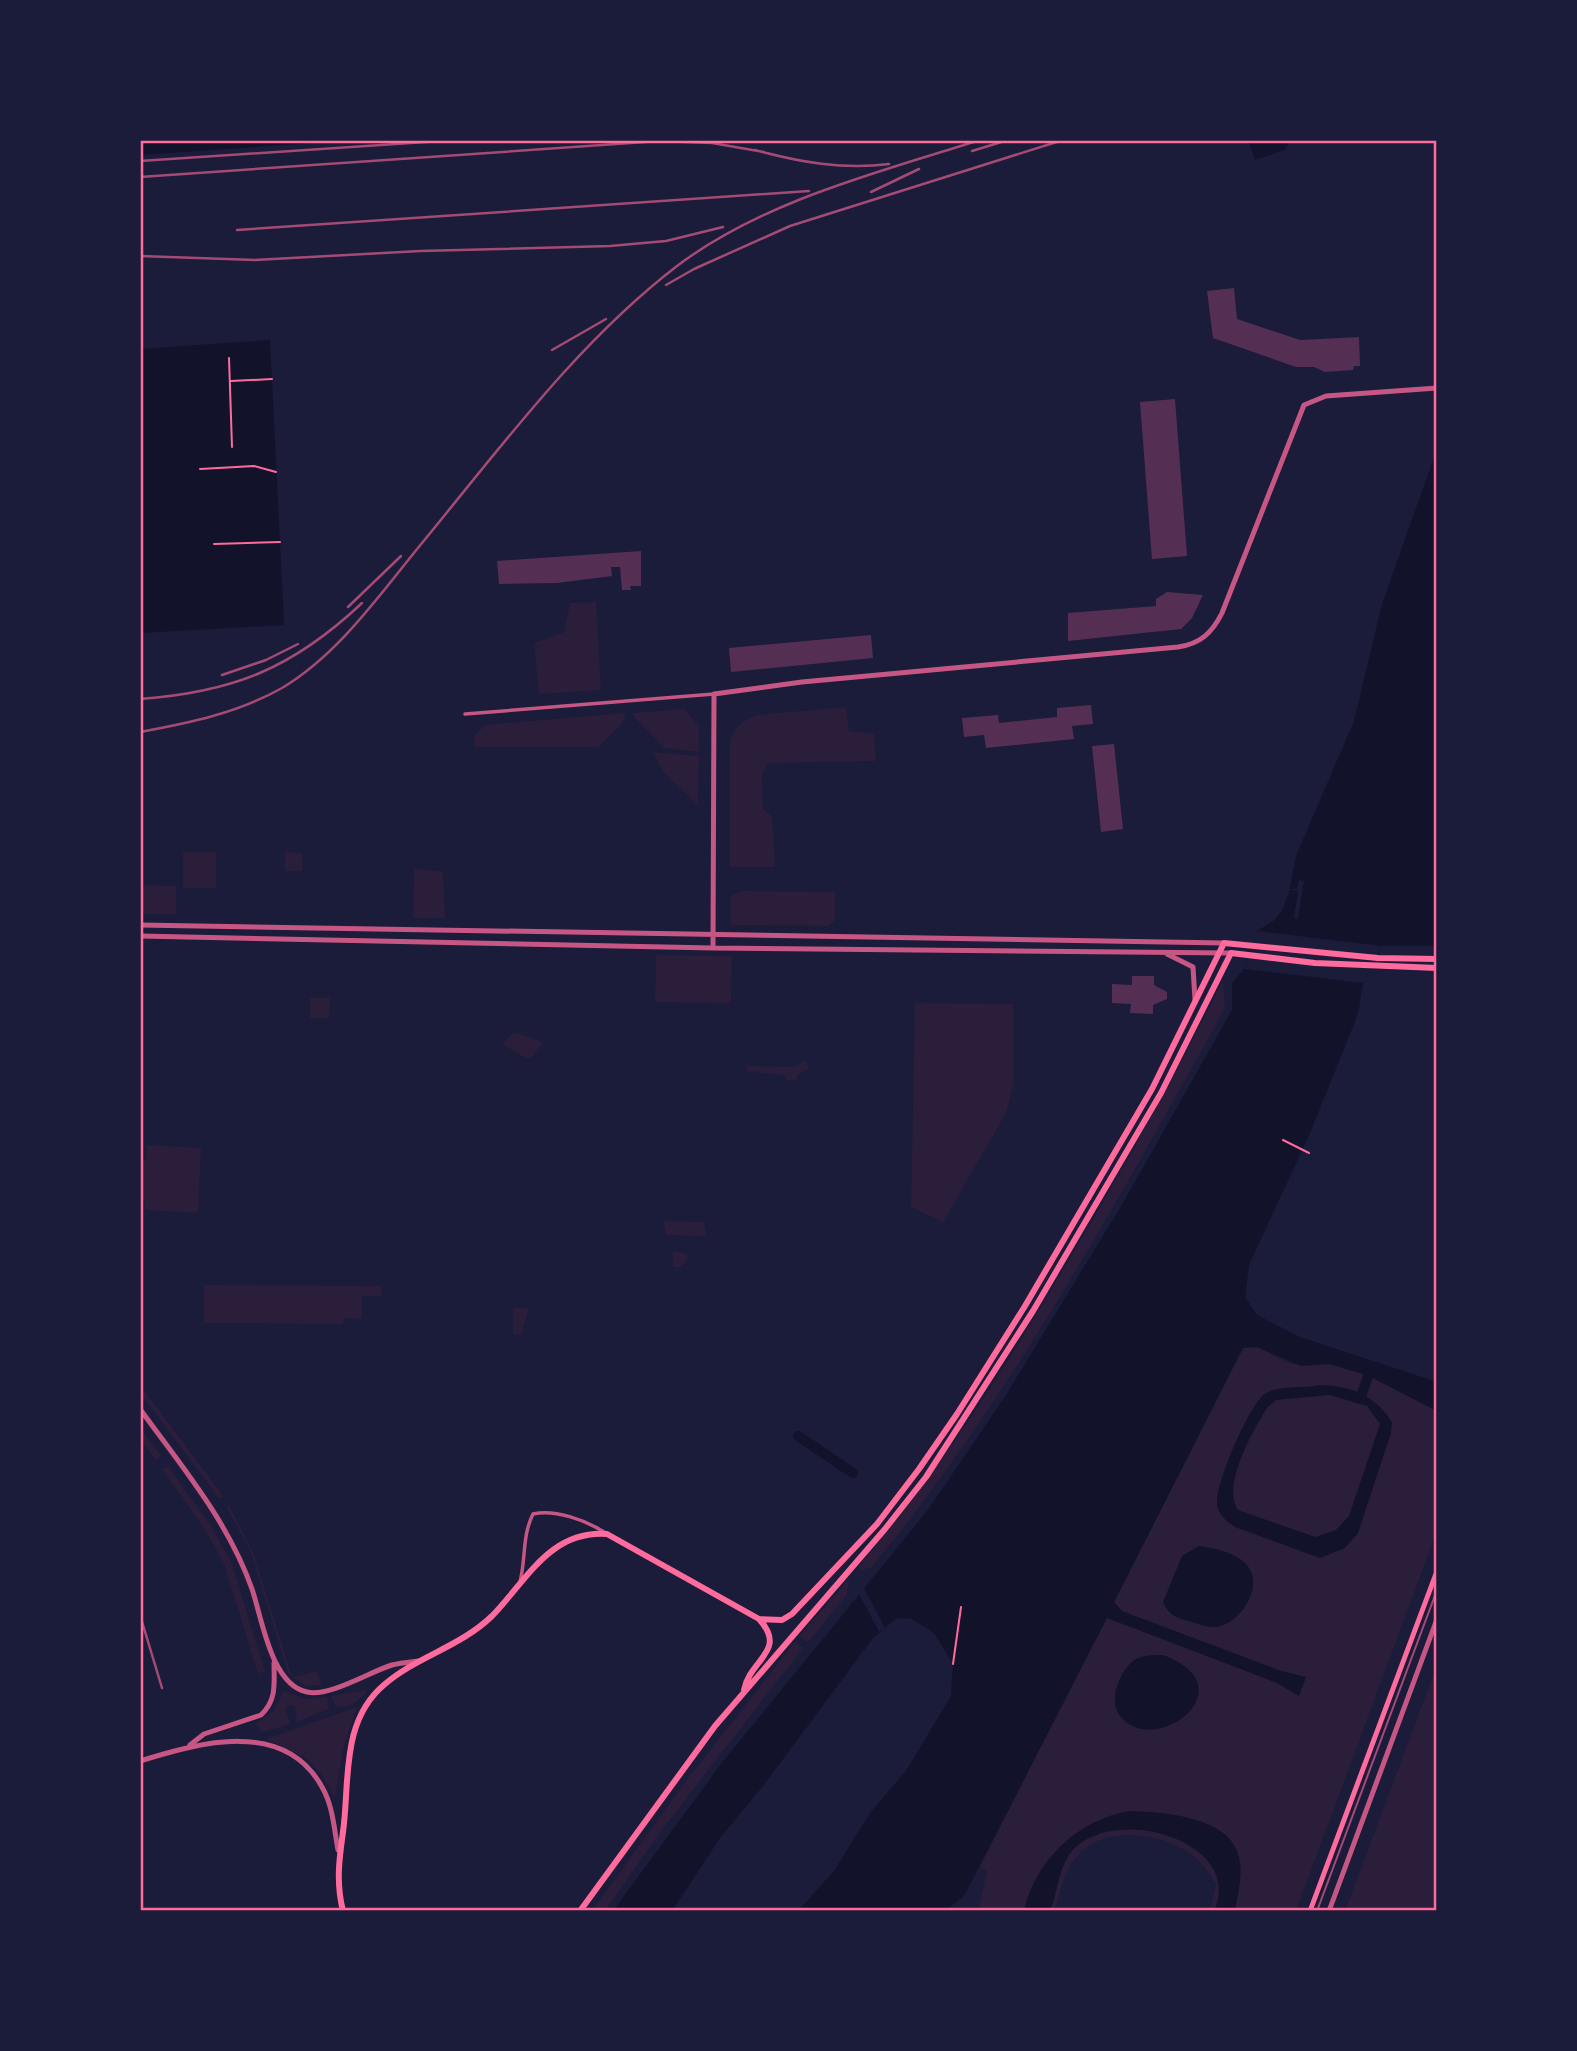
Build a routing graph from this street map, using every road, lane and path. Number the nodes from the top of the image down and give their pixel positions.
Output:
1 (229, 358) dead end
2 (272, 379) dead end
3 (229, 381) junction
4 (1437, 388) edge
5 (232, 447) dead end
6 (200, 469) dead end
7 (276, 472) dead end
8 (279, 542) dead end
9 (214, 544) dead end
10 (714, 694) junction
11 (465, 714) dead end
12 (140, 925) edge
13 (713, 935) junction
14 (140, 936) edge
15 (1224, 943) junction
16 (713, 948) junction
17 (1160, 952) junction
18 (1219, 953) junction
19 (1231, 953) junction
20 (1437, 959) edge
21 (1437, 968) edge
22 (1195, 1002) junction
23 (1283, 1140) dead end
24 (1309, 1153) dead end
25 (140, 1409) edge
26 (607, 1534) junction
27 (1437, 1571) edge
28 (520, 1584) junction
29 (961, 1607) dead end
30 (759, 1619) junction
31 (1437, 1619) edge
32 (274, 1660) junction
33 (421, 1661) junction
34 (953, 1664) dead end
35 (744, 1690) junction
36 (189, 1746) junction
37 (140, 1761) edge
38 (338, 1850) junction
39 (343, 1911) edge
40 (579, 1911) edge
41 (1310, 1911) edge
42 (1329, 1911) edge

1 - 3 path
2 - 3 path
3 - 5 path
4 - 10 street
6 - 7 path
8 - 9 path
10 - 11 street
10 - 13 street
12 - 13 street
13 - 15 street
13 - 16 street
14 - 16 street
15 - 18 main road
15 - 20 main road
16 - 17 street
17 - 18 street
17 - 22 street
18 - 19 street
18 - 22 main road
19 - 21 main road
19 - 35 main road
22 - 30 main road
23 - 24 path
25 - 32 street
26 - 28 main road
26 - 28 street
26 - 30 main road
27 - 41 main road
28 - 33 main road
29 - 34 path
30 - 35 main road
31 - 42 street
32 - 33 street
32 - 36 street
33 - 38 main road
35 - 40 main road
36 - 37 street
36 - 38 street
38 - 39 main road

